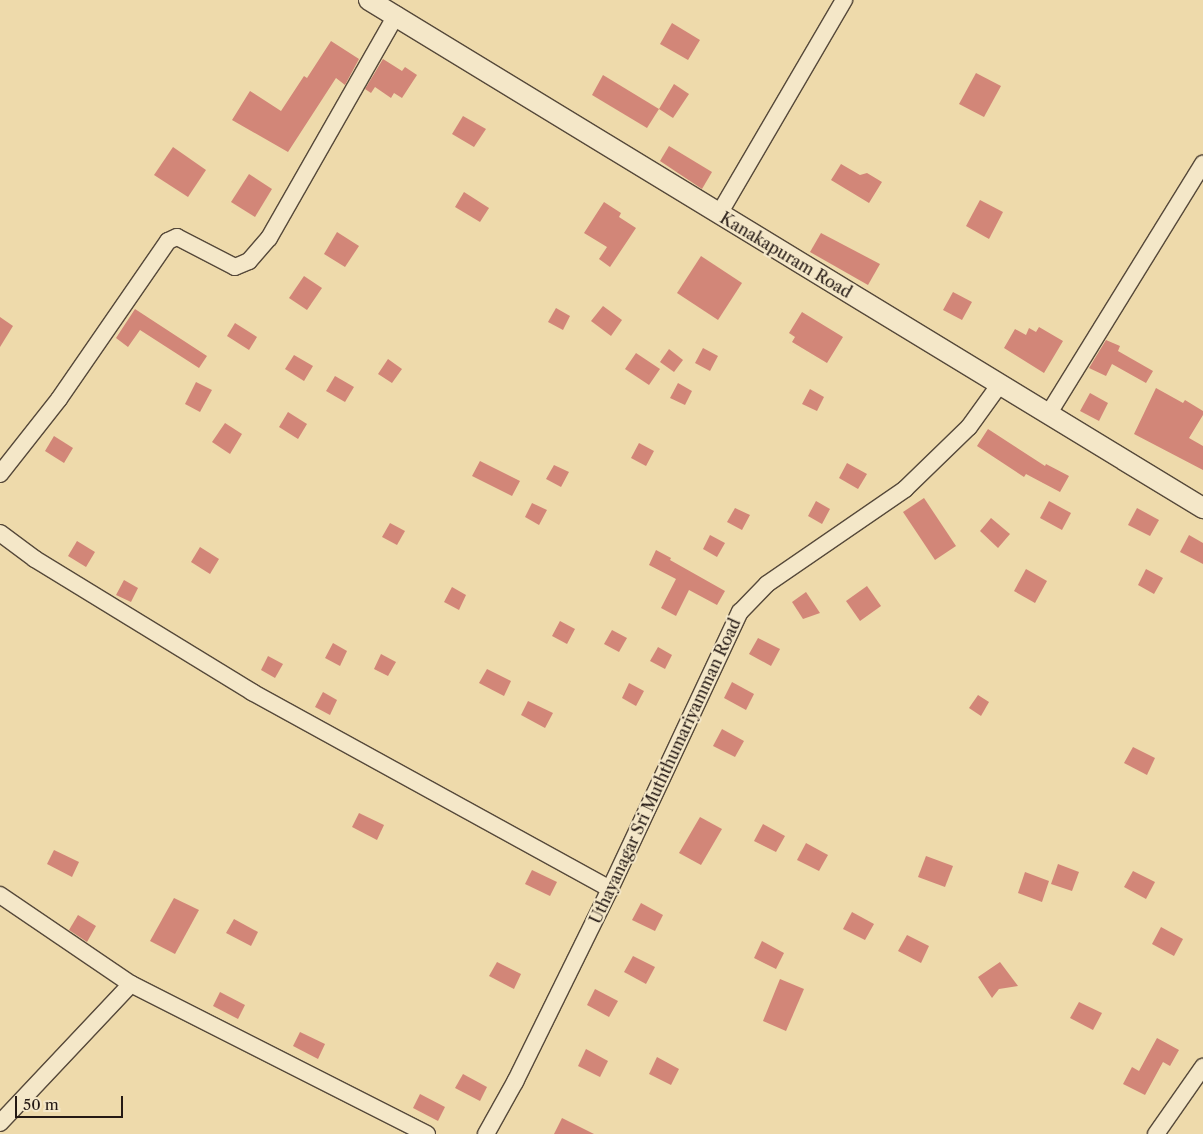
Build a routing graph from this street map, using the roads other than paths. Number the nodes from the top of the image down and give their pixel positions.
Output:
1 (369, 0) edge
2 (844, 0) edge
3 (396, 15) junction
4 (1203, 164) edge
5 (719, 214) junction
6 (1000, 384) junction
7 (1049, 414) junction
8 (0, 474) edge
9 (1203, 508) edge
10 (0, 533) edge
11 (610, 889) junction
12 (0, 896) edge
13 (131, 984) junction
14 (1203, 1067) edge
15 (0, 1123) edge
16 (427, 1134) edge
17 (486, 1134) edge
18 (1156, 1134) edge

1 - 3 street, Kanakapuram Road
2 - 5 street
3 - 5 street, Kanakapuram Road
3 - 8 street
4 - 7 street
5 - 6 street, Kanakapuram Road
6 - 7 street, Kanakapuram Road
6 - 11 street, Uthayanagar Sri Muththumariyamman Road
7 - 9 street, Kanakapuram Road
10 - 11 street
11 - 17 street, Uthayanagar Sri Muththumariyamman Road
12 - 13 street
13 - 15 street
13 - 16 street
14 - 18 street

